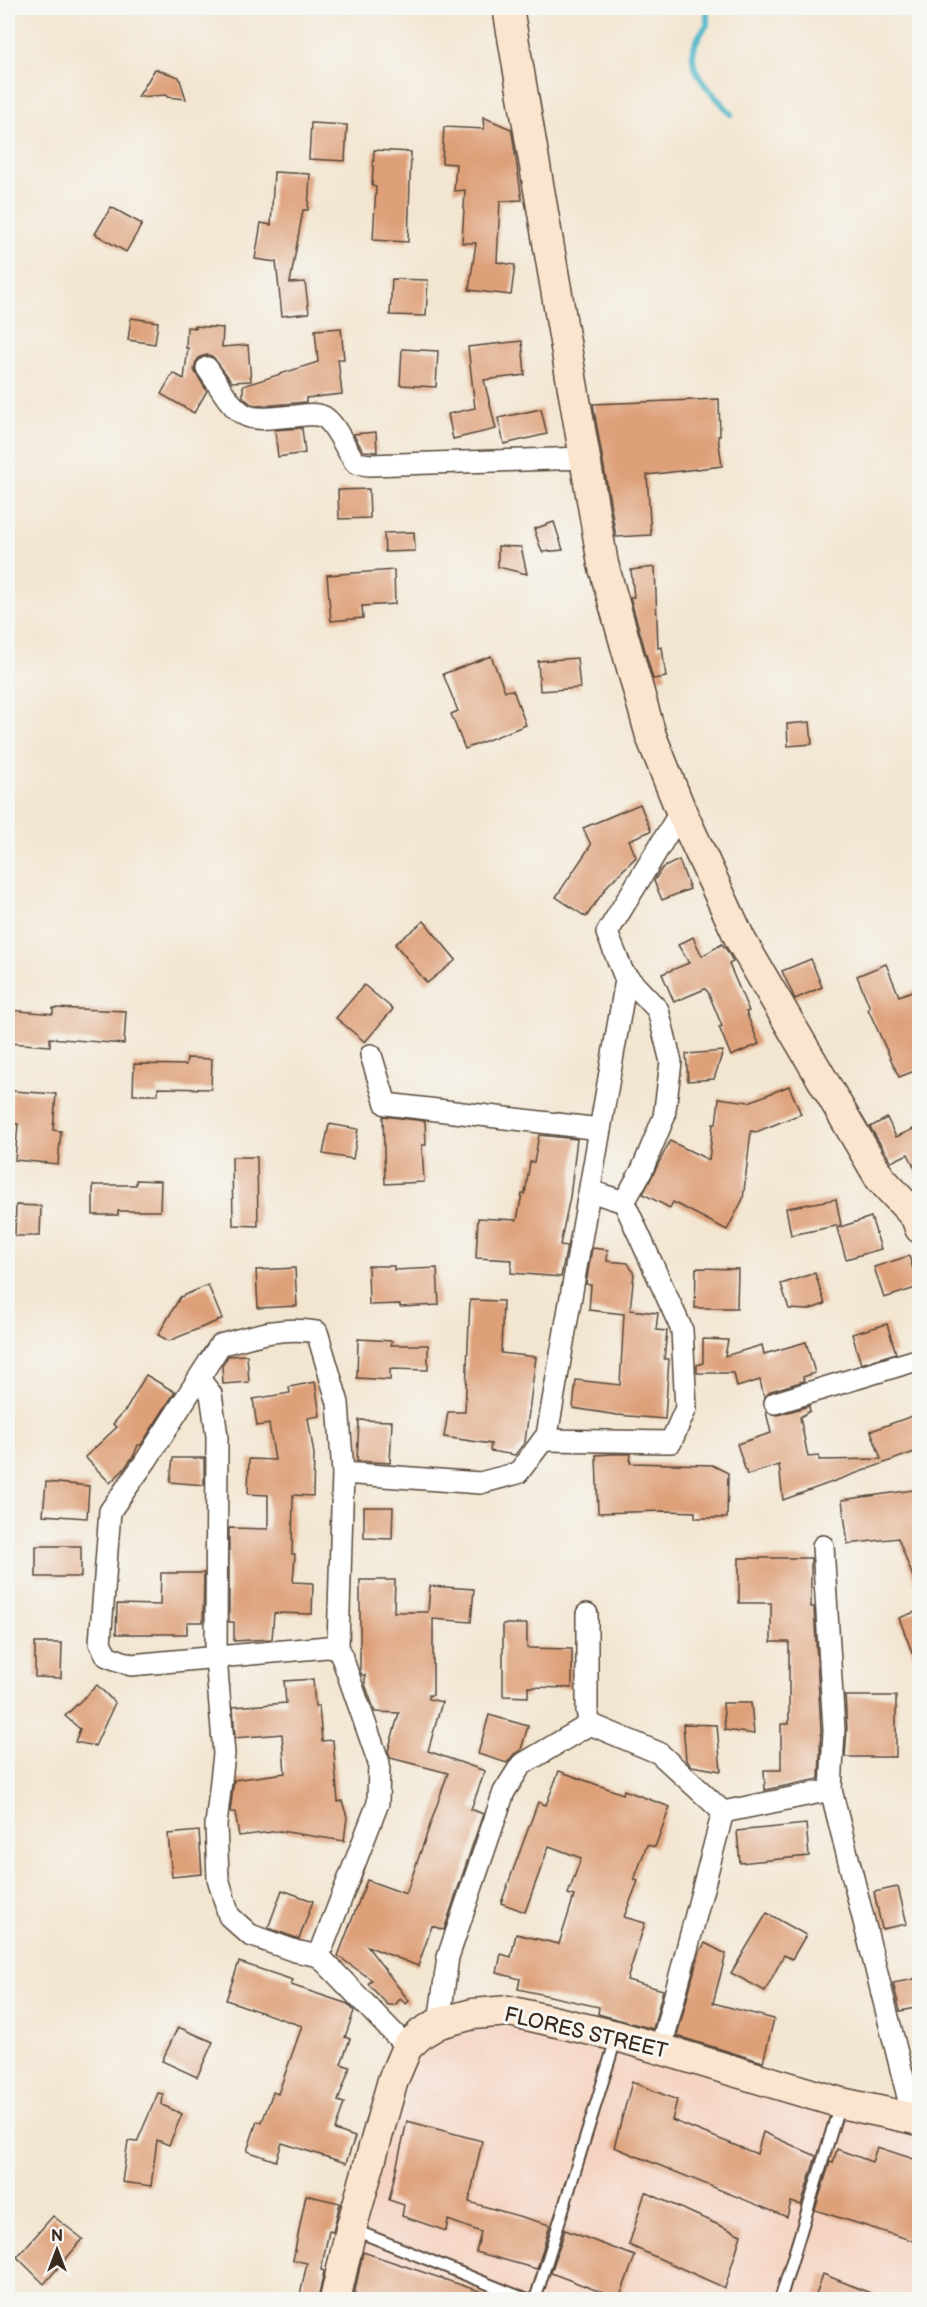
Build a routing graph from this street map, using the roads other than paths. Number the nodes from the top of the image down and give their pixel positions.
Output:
1 (508, 8) edge
2 (207, 368) dead end
3 (585, 458) junction
4 (681, 812) junction
5 (624, 974) junction
6 (371, 1055) dead end
7 (600, 1129) junction
8 (590, 1191) junction
9 (624, 1202) junction
10 (918, 1220) edge
11 (920, 1359) edge
12 (199, 1379) junction
13 (775, 1403) dead end
14 (543, 1440) junction
15 (343, 1473) junction
16 (823, 1546) dead end
17 (587, 1614) dead end
18 (338, 1646) junction
19 (216, 1658) junction
20 (590, 1724) junction
21 (831, 1790) junction
22 (723, 1812) junction
23 (319, 1956) junction
24 (439, 2023) junction
25 (617, 2036) junction
26 (407, 2047) junction
27 (661, 2048) junction
28 (840, 2103) junction
29 (916, 2119) edge
30 (351, 2229) junction
31 (335, 2300) edge
32 (528, 2300) edge
33 (535, 2300) edge
34 (780, 2300) edge

1 - 3 street
2 - 3 street
3 - 4 street
4 - 5 street
4 - 10 street
5 - 7 street
5 - 9 street
6 - 7 street
7 - 8 street
8 - 9 street
8 - 14 street
9 - 14 street
11 - 13 street
12 - 15 street
12 - 19 street
12 - 19 street
14 - 15 street
15 - 18 street
16 - 21 street
17 - 20 street
18 - 19 street
18 - 23 street
19 - 23 street
20 - 22 street
20 - 24 street
21 - 22 street
21 - 29 street
22 - 27 street
23 - 26 street
24 - 25 street, FLORES STREET
24 - 26 street, FLORES STREET
25 - 27 street, FLORES STREET
25 - 33 lane
26 - 30 street, FLORES STREET
27 - 28 street, FLORES STREET
28 - 29 street, FLORES STREET
28 - 34 lane
30 - 31 street, FLORES STREET
30 - 32 lane

